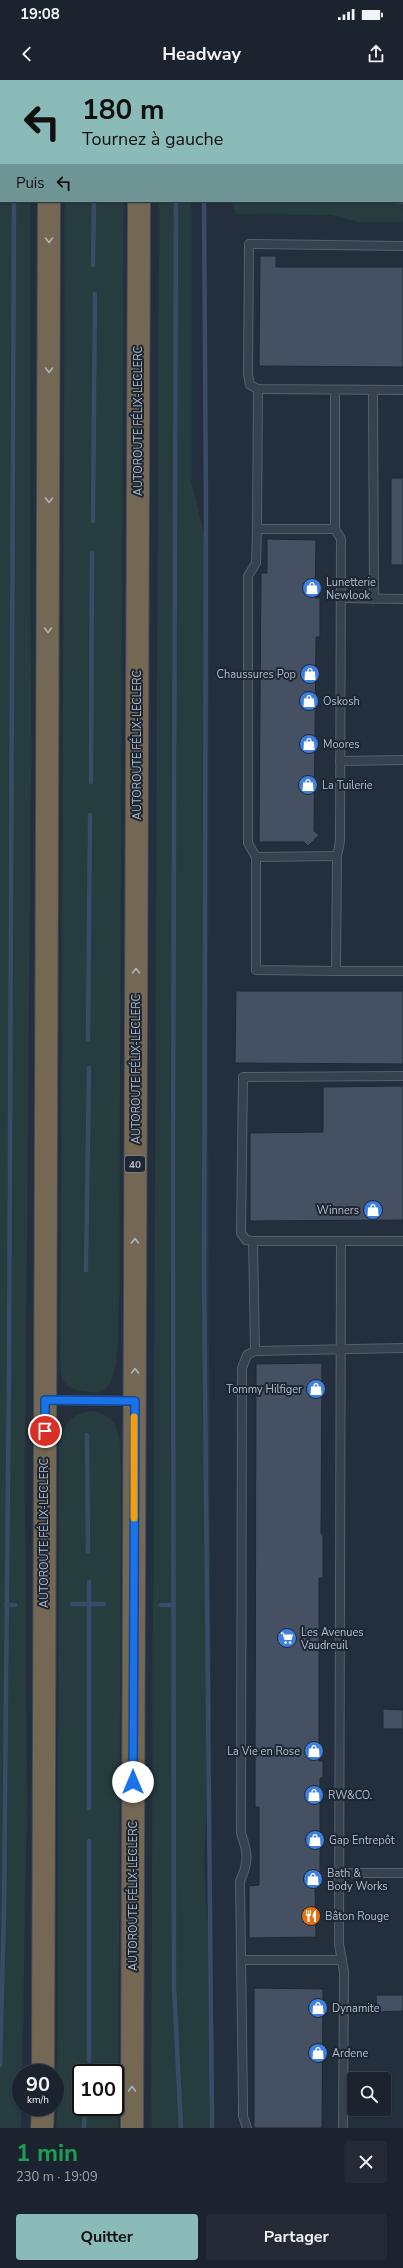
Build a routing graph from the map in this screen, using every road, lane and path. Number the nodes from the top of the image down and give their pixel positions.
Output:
1 (49, 202) edge
2 (139, 202) edge
3 (403, 246) edge
4 (258, 389) junction
5 (335, 390) junction
6 (373, 390) junction
7 (403, 390) edge
8 (257, 529) junction
9 (335, 529) junction
10 (340, 598) junction
11 (374, 599) junction
12 (403, 599) edge
13 (403, 760) edge
14 (340, 761) junction
15 (337, 856) junction
16 (256, 857) junction
17 (336, 971) junction
18 (403, 971) edge
19 (403, 1076) edge
20 (253, 1241) junction
21 (341, 1241) junction
22 (403, 1241) edge
23 (403, 1348) edge
24 (341, 1350) junction
25 (255, 1351) junction
26 (45, 1400) junction
27 (135, 1401) junction
28 (339, 1873) junction
29 (403, 1873) edge
30 (241, 1960) junction
31 (342, 1960) junction
32 (43, 2064) edge
33 (42, 2116) edge
34 (42, 2128) edge
35 (132, 2128) edge
36 (247, 2128) edge
37 (343, 2128) edge

1 -> 26 highway, AUTOROUTE FÉLIX-LECLERC
27 -> 2 highway, AUTOROUTE FÉLIX-LECLERC / 40
3 - 4 lane
4 - 5 lane
4 - 8 lane
5 - 6 lane
5 - 9 lane
6 - 7 lane
6 - 11 lane
8 - 9 lane
8 - 16 lane
9 - 10 lane
10 - 11 lane
10 - 14 lane
11 - 12 lane
13 - 14 lane
14 - 15 lane
15 - 16 lane
15 - 17 lane
16 - 17 lane
17 - 18 lane
19 - 20 lane
20 - 21 lane
20 - 25 lane
21 - 22 lane
21 - 24 lane
23 - 24 lane
24 - 25 lane
24 - 28 lane
25 - 30 lane
26 - 27 lane
26 - 32 highway, AUTOROUTE FÉLIX-LECLERC
35 -> 27 highway, AUTOROUTE FÉLIX-LECLERC / 40
28 - 29 lane
28 - 31 lane
30 - 31 lane
30 - 36 lane
31 - 37 lane
33 - 34 highway

